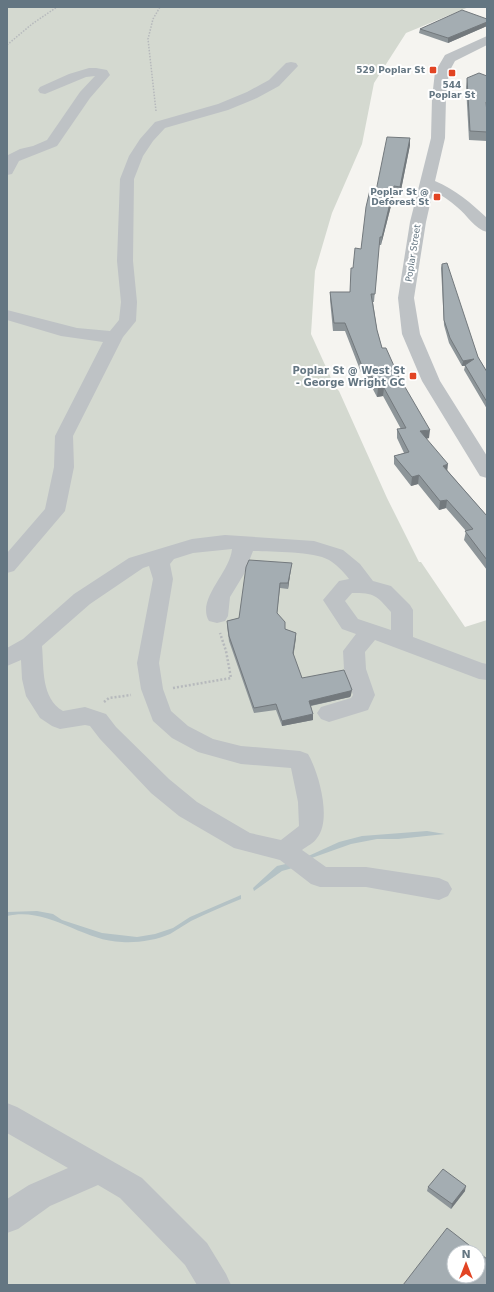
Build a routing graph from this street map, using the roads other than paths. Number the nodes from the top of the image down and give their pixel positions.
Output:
1 (487, 40) edge
2 (291, 66) dead end
3 (45, 90) dead end
4 (7, 171) edge
5 (427, 183) junction
6 (487, 227) edge
7 (7, 315) edge
8 (115, 336) junction
9 (487, 472) edge
10 (244, 544) junction
11 (167, 553) junction
12 (7, 566) edge
13 (366, 586) junction
14 (217, 616) road end
15 (370, 631) junction
16 (402, 641) junction
17 (31, 644) junction
18 (7, 658) edge
19 (487, 672) edge
20 (329, 713) dead end
21 (287, 852) junction
22 (439, 888) dead end
23 (7, 1117) edge
24 (100, 1170) junction
25 (7, 1218) edge
26 (215, 1285) edge

1 - 5 street, Poplar Street
2 - 8 street
3 - 4 street
5 - 6 street
5 - 9 street, Poplar Street
7 - 8 street
8 - 12 street
10 - 11 street
10 - 13 street
10 - 14 street
11 - 17 street
11 - 21 street
13 - 15 street
13 - 16 street
15 - 16 street
15 - 20 street
16 - 19 street
17 - 18 street
17 - 21 street
21 - 22 street
23 - 24 street
24 - 25 street
24 - 26 street

